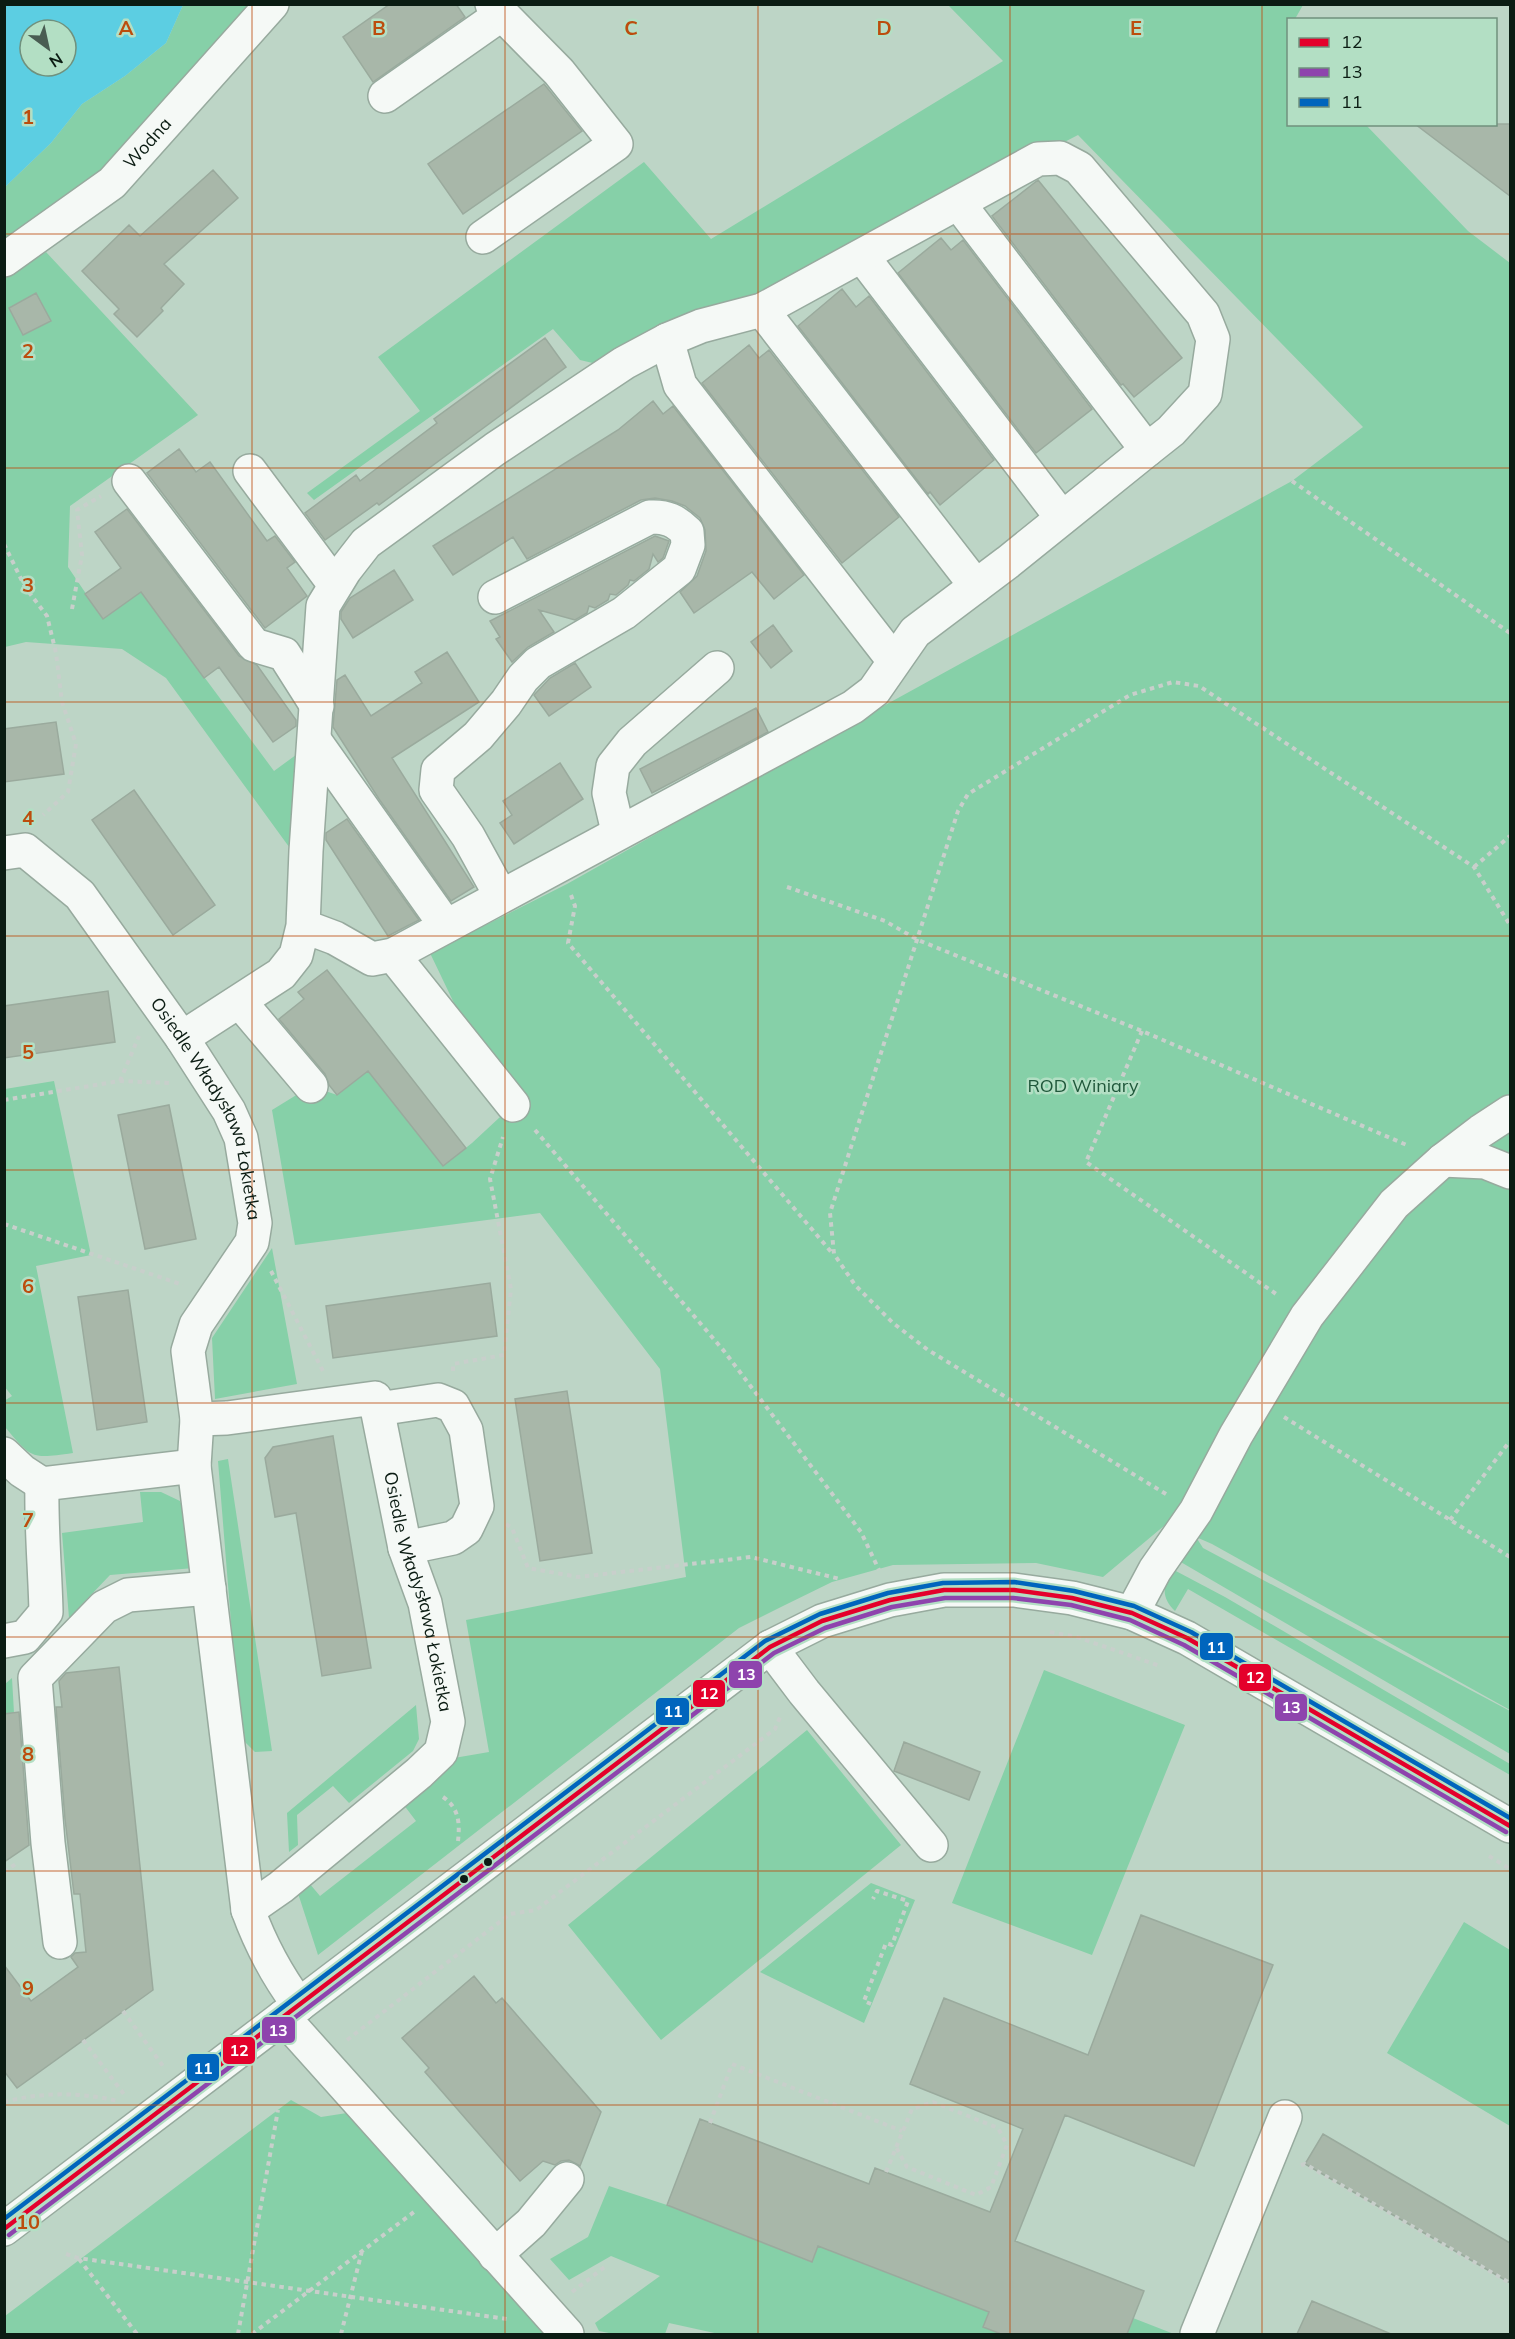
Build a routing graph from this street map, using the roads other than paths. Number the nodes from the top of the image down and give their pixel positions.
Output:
1 (272, 4) edge
2 (497, 9) edge
3 (386, 96) dead end
4 (959, 204) junction
5 (483, 237) dead end
6 (862, 256) junction
7 (4, 260) edge
8 (762, 310) junction
9 (667, 340) junction
10 (1147, 450) junction
11 (250, 471) dead end
12 (129, 481) road end
13 (1062, 518) junction
14 (335, 585) junction
15 (976, 586) junction
16 (495, 597) dead end
17 (894, 661) junction
18 (717, 669) dead end
19 (317, 706) junction
20 (315, 741) junction
21 (620, 832) junction
22 (4, 853) edge
23 (501, 896) junction
24 (303, 926) junction
25 (446, 926) junction
26 (393, 956) junction
27 (240, 1002) junction
28 (182, 1038) junction
29 (311, 1086) dead end
30 (513, 1105) road end
31 (1510, 1112) edge
32 (1443, 1160) junction
33 (1510, 1172) edge
34 (378, 1409) junction
35 (197, 1419) junction
36 (4, 1454) edge
37 (194, 1466) junction
38 (42, 1484) junction
39 (405, 1548) junction
40 (209, 1588) junction
41 (1132, 1612) junction
42 (4, 1641) edge
43 (770, 1647) junction
44 (1510, 1826) edge
45 (930, 1845) dead end
46 (248, 1911) junction
47 (60, 1942) dead end
48 (291, 2011) junction
49 (1285, 2117) dead end
50 (567, 2179) dead end
51 (4, 2229) edge
52 (495, 2256) junction
53 (567, 2334) edge
54 (1197, 2334) edge

1 - 7 street, Wodna
2 - 3 street
2 - 5 street
4 - 6 street
4 - 10 street
4 - 10 street
6 - 8 street
6 - 13 street
8 - 9 street
8 - 15 street
9 - 14 street
9 - 17 street
10 - 13 street
11 - 14 street
12 - 19 street
13 - 15 street
14 - 19 street
15 - 17 street
16 - 23 street
17 - 21 street
18 - 21 street
19 - 20 street
20 - 24 street
20 - 25 street
21 - 23 street
22 - 28 street, Osiedle Władysława Łokietka
23 - 25 street
24 - 26 street
24 - 27 street
25 - 26 street
26 - 30 street
27 - 28 street
27 - 29 street
28 - 35 street, Osiedle Władysława Łokietka
31 - 32 street
32 - 33 street
32 - 41 street
34 - 35 street
34 - 39 street, Osiedle Władysława Łokietka
34 - 39 street
35 - 37 street, Osiedle Władysława Łokietka
36 - 38 street
37 - 38 street
37 - 40 street, Osiedle Władysława Łokietka
38 - 42 street
39 - 46 street, Osiedle Władysława Łokietka
40 - 46 street, Osiedle Władysława Łokietka
40 - 47 street
41 - 43 street
41 - 44 street
43 - 45 street
43 - 48 street
46 - 48 street, Osiedle Władysława Łokietka
48 - 51 street
48 - 52 street, Osiedle Władysława Łokietka
49 - 54 street
50 - 52 street
52 - 53 street, Osiedle Władysława Łokietka

